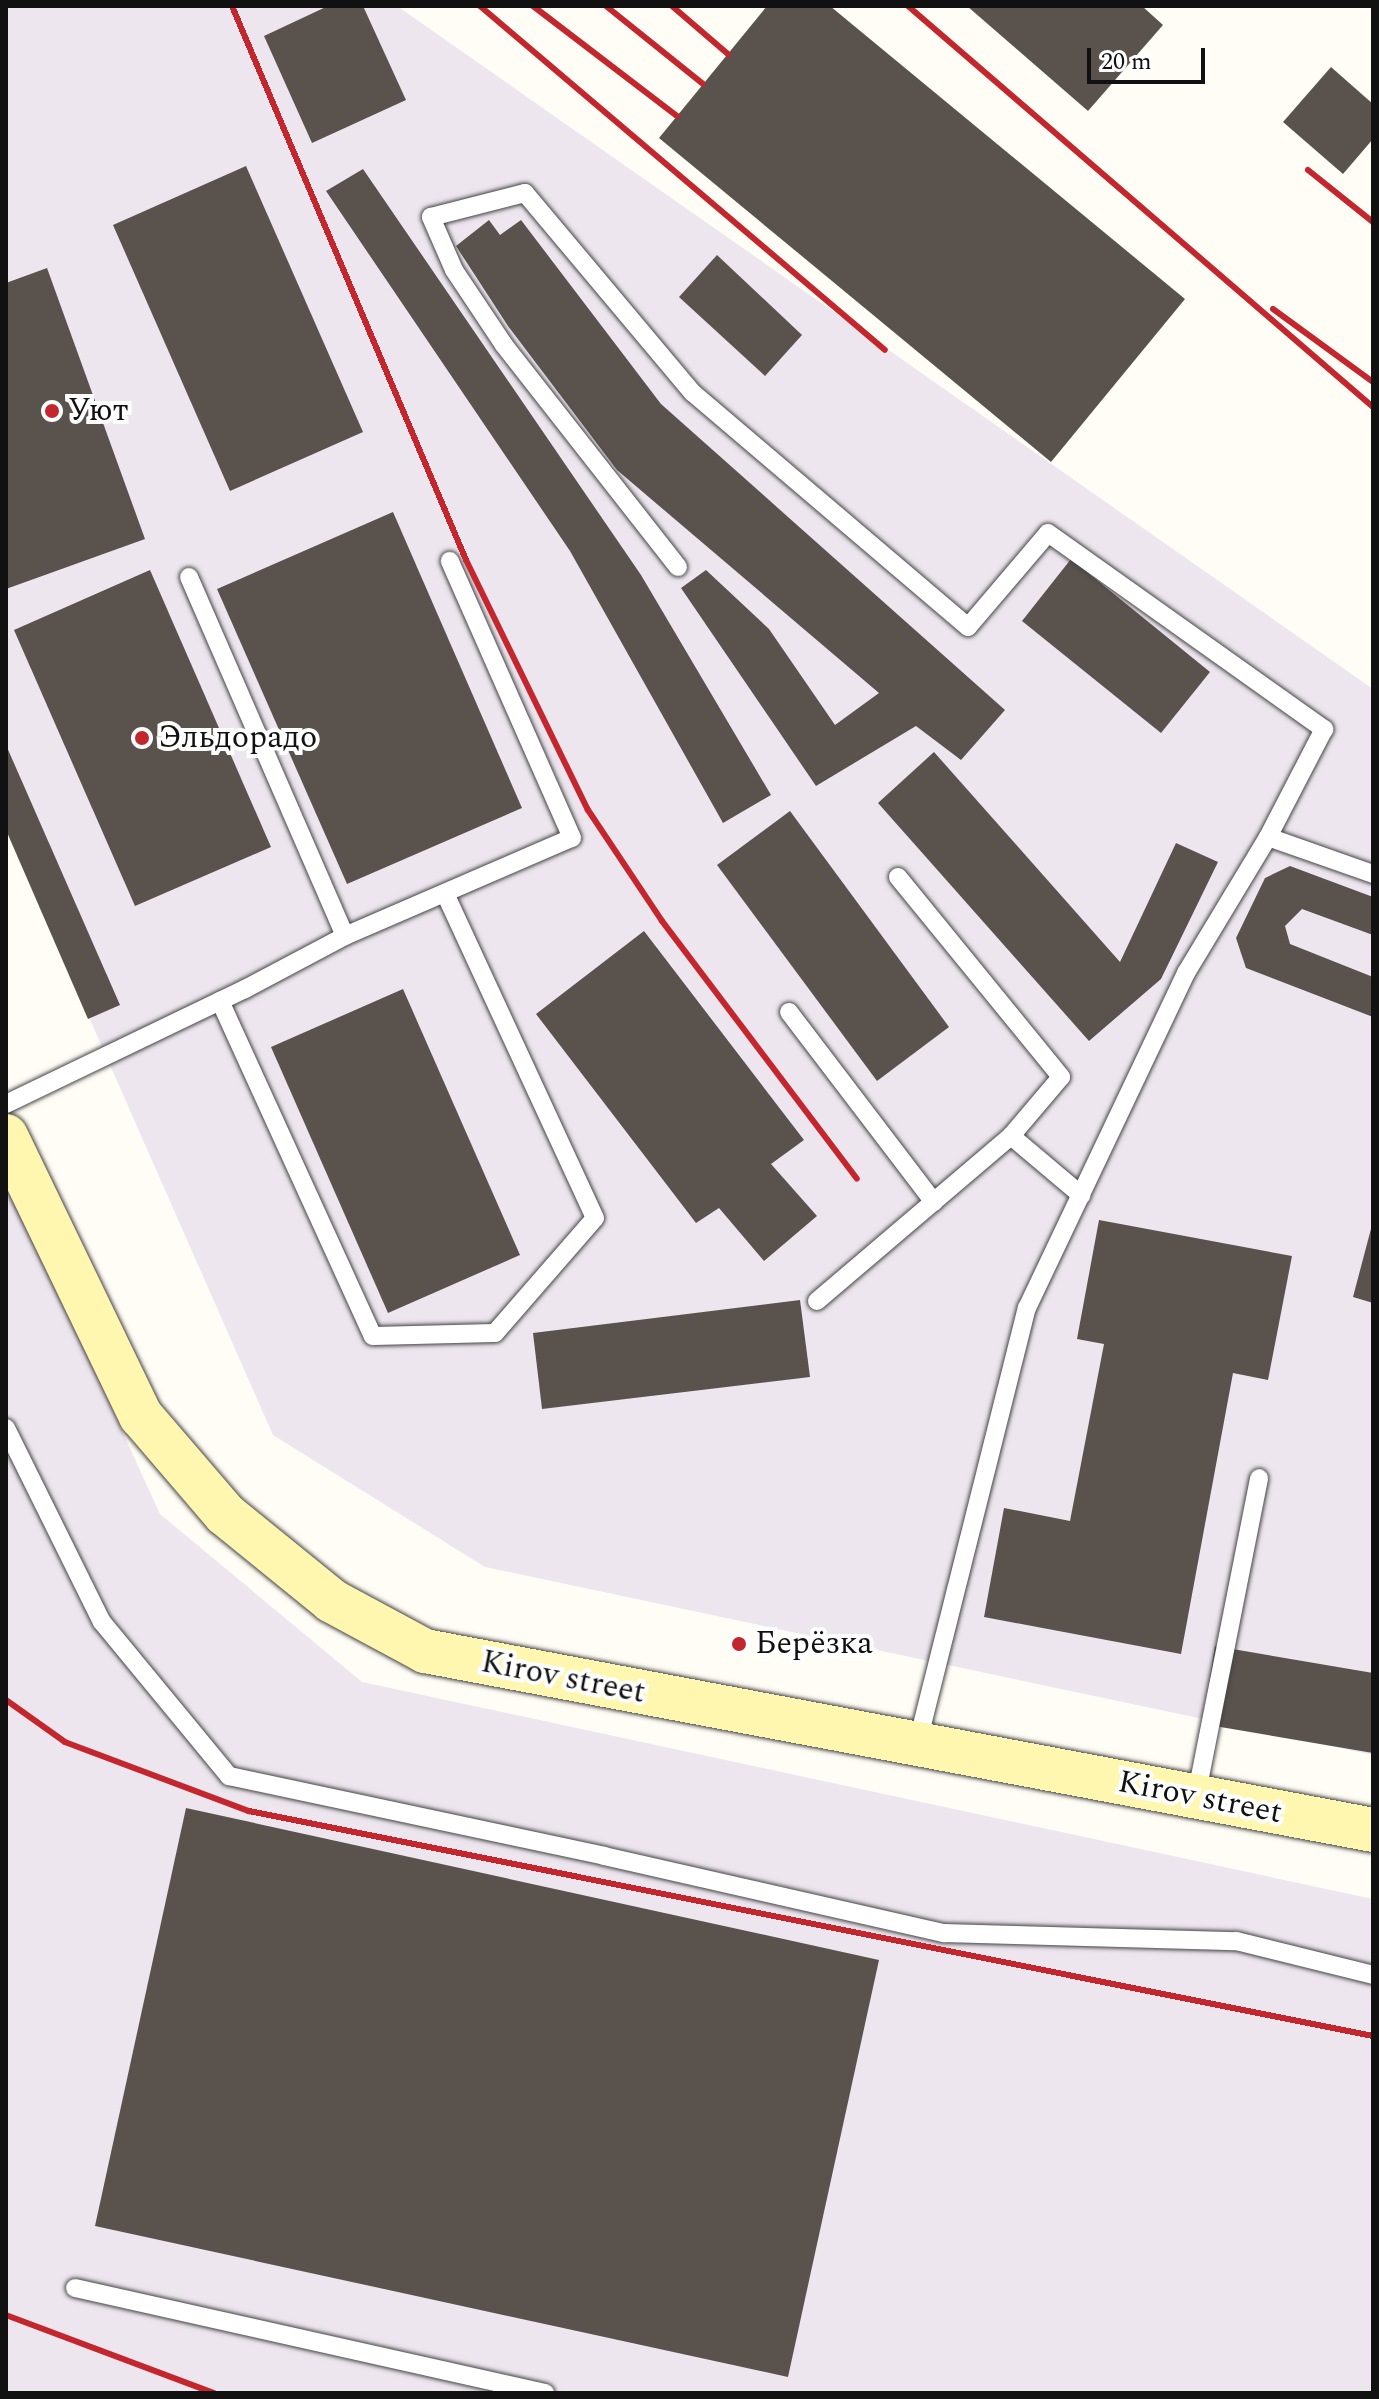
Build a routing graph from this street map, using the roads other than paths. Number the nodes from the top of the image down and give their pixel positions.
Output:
1 (450, 561) dead end
2 (678, 567) dead end
3 (189, 577) dead end
4 (1268, 837) junction
5 (1373, 874) edge
6 (898, 877) dead end
7 (445, 893) junction
8 (345, 936) junction
9 (220, 1001) junction
10 (789, 1012) dead end
11 (6, 1104) edge
12 (6, 1136) edge
13 (1011, 1136) junction
14 (1081, 1195) junction
15 (934, 1202) junction
16 (817, 1301) dead end
17 (6, 1428) edge
18 (1259, 1478) dead end
19 (917, 1745) junction
20 (1196, 1797) junction
21 (1373, 1830) edge
22 (1373, 1975) edge
23 (75, 2288) dead end
24 (545, 2393) edge

1 - 7 lane
2 - 4 lane
3 - 8 lane
4 - 5 lane
4 - 14 lane
6 - 13 lane
7 - 8 lane
7 - 9 lane
8 - 9 lane
9 - 11 lane
10 - 15 lane
12 - 19 main road, Kirov street
13 - 14 lane
13 - 15 lane
14 - 19 lane
15 - 16 lane
17 - 22 lane
18 - 20 lane
19 - 20 main road, Kirov street
20 - 21 main road, Kirov street
23 - 24 lane

